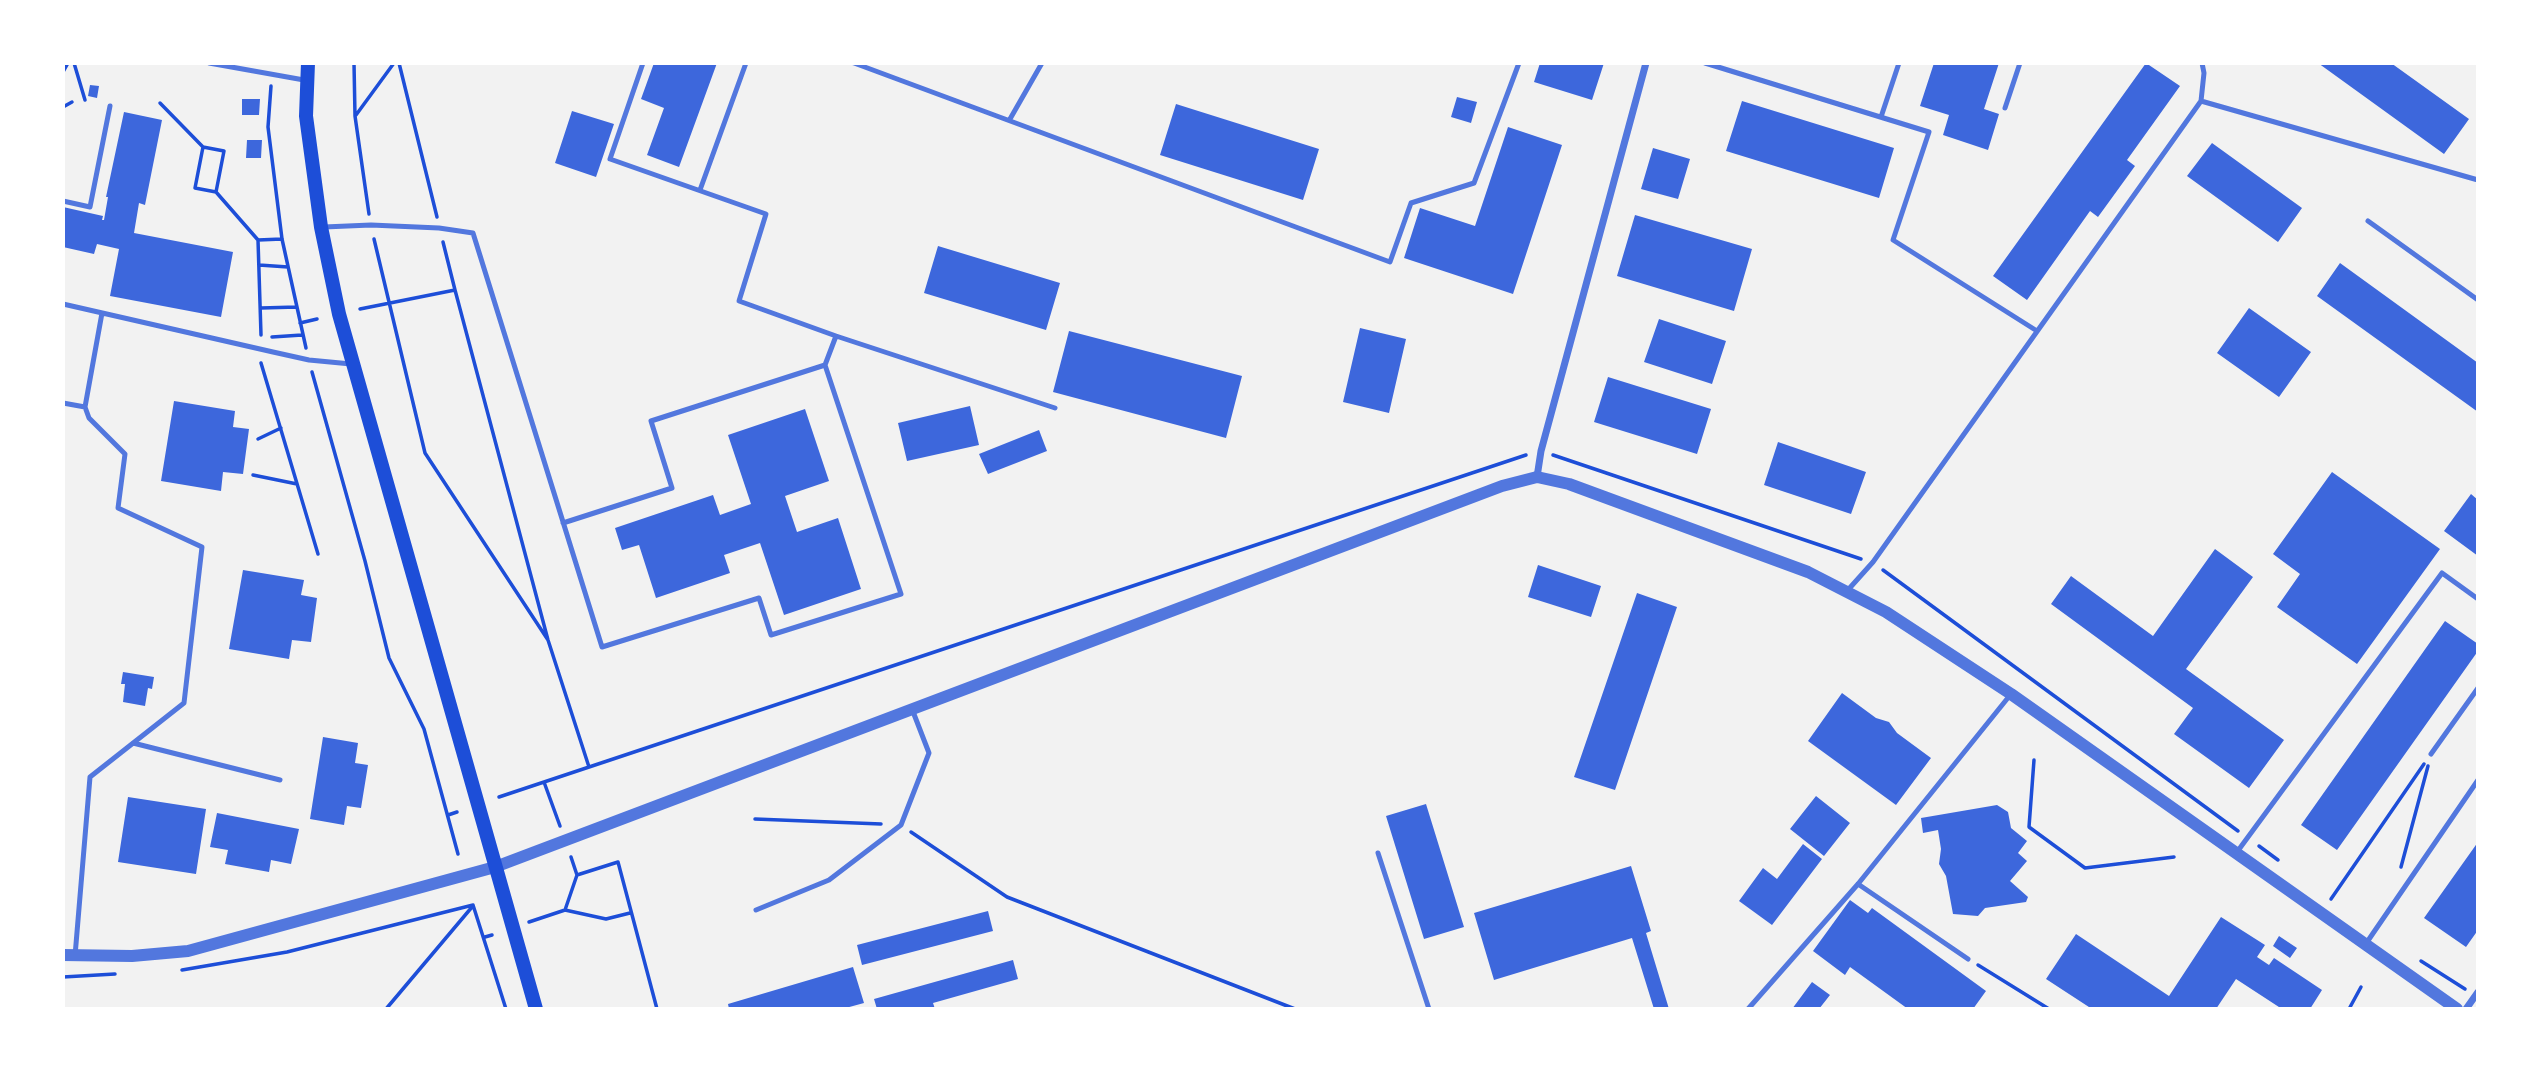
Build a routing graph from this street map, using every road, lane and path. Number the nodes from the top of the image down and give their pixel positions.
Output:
1 (68, 63) edge
2 (74, 63) edge
3 (212, 63) edge
4 (309, 63) edge
5 (354, 63) edge
6 (396, 63) edge
7 (643, 63) edge
8 (747, 63) edge
9 (854, 63) edge
10 (1042, 63) edge
11 (1519, 63) edge
12 (1646, 63) edge
13 (1705, 63) edge
14 (1899, 63) edge
15 (2020, 63) edge
16 (2202, 63) edge
17 (63, 72) edge
18 (271, 74) junction
19 (307, 81) junction
20 (85, 100) dead end
21 (2201, 101) junction
22 (72, 102) dead end
23 (160, 103) dead end
24 (110, 106) dead end
25 (63, 107) edge
26 (2006, 108) dead end
27 (355, 116) junction
28 (1881, 117) junction
29 (1010, 120) junction
30 (203, 147) junction
31 (2478, 180) edge
32 (700, 190) junction
33 (216, 192) junction
34 (63, 201) edge
35 (2368, 221) dead end
36 (371, 225) junction
37 (321, 227) junction
38 (439, 228) junction
39 (282, 239) junction
40 (258, 240) junction
41 (259, 265) junction
42 (288, 267) junction
43 (455, 290) junction
44 (2478, 300) edge
45 (389, 302) junction
46 (63, 304) edge
47 (297, 307) junction
48 (261, 308) junction
49 (360, 309) dead end
50 (102, 313) junction
51 (317, 319) dead end
52 (300, 323) junction
53 (2037, 331) junction
54 (261, 335) dead end
55 (836, 336) junction
56 (257, 349) junction
57 (309, 360) junction
58 (354, 364) junction
59 (825, 366) junction
60 (63, 403) edge
61 (85, 407) junction
62 (1055, 408) dead end
63 (281, 428) junction
64 (258, 439) dead end
65 (1541, 451) junction
66 (253, 475) dead end
67 (1537, 477) junction
68 (297, 484) junction
69 (563, 523) junction
70 (318, 554) dead end
71 (1873, 562) junction
72 (1847, 591) junction
73 (2478, 599) edge
74 (548, 640) junction
75 (2478, 688) edge
76 (2011, 694) junction
77 (912, 709) junction
78 (133, 743) junction
79 (2431, 754) junction
80 (2034, 760) dead end
81 (589, 767) junction
82 (280, 779) dead end
83 (2478, 780) edge
84 (499, 797) dead end
85 (457, 811) dead end
86 (448, 815) junction
87 (755, 819) dead end
88 (901, 825) junction
89 (2248, 838) junction
90 (1378, 853) dead end
91 (458, 854) dead end
92 (2235, 854) junction
93 (2174, 857) dead end
94 (495, 867) junction
95 (2401, 869) dead end
96 (1858, 884) junction
97 (2330, 898) dead end
98 (473, 905) junction
99 (565, 910) junction
100 (756, 910) dead end
101 (631, 913) junction
102 (527, 923) dead end
103 (492, 935) dead end
104 (485, 937) junction
105 (2365, 945) junction
106 (69, 955) edge
107 (1966, 958) joint
108 (174, 971) dead end
109 (118, 974) dead end
110 (63, 977) edge
111 (2361, 987) dead end
112 (2478, 992) edge
113 (386, 1009) edge
114 (506, 1009) edge
115 (536, 1009) edge
116 (657, 1009) edge
117 (1295, 1009) edge
118 (1429, 1009) edge
119 (1748, 1009) edge
120 (2049, 1009) edge
121 (2349, 1009) edge
122 (2457, 1009) edge
123 (2466, 1009) edge

1 - 17 path
2 - 20 path
3 - 18 lane
4 - 19 main road
5 - 27 path
6 - 27 path
6 - 38 path
7 - 32 lane
8 - 32 lane
9 - 29 lane
10 - 29 lane
11 - 29 lane
12 - 65 street
13 - 28 lane
14 - 28 lane
15 - 26 lane
16 - 21 lane
18 - 19 lane
18 - 39 path
19 - 37 main road
21 - 31 lane
21 - 53 lane
22 - 25 path
23 - 30 path
24 - 34 lane
27 - 36 path
28 - 53 lane
30 - 33 path
30 - 33 path
32 - 55 lane
33 - 40 path
35 - 44 lane
36 - 37 lane
36 - 38 lane
36 - 45 path
37 - 58 main road
38 - 43 path
38 - 69 lane
39 - 40 path
39 - 42 path
40 - 41 path
41 - 42 path
41 - 48 path
42 - 47 path
43 - 45 path
43 - 74 path
45 - 49 path
45 - 74 path
46 - 50 lane
47 - 48 path
47 - 52 path
48 - 54 path
50 - 56 lane
50 - 61 lane
51 - 52 path
52 - 57 path
53 - 71 lane
55 - 59 lane
55 - 62 lane
56 - 57 lane
56 - 63 path
57 - 58 lane
57 - 86 path
58 - 94 main road
59 - 69 lane
59 - 69 lane
60 - 61 lane
61 - 78 lane
63 - 64 path
63 - 68 path
65 - 67 street
65 - 71 path
65 - 81 path
66 - 68 path
67 - 72 street
67 - 77 street
68 - 70 path
71 - 72 lane
71 - 89 path
72 - 76 street
73 - 89 lane
74 - 81 path
75 - 79 lane
76 - 92 street
76 - 96 lane
77 - 88 lane
77 - 94 street
78 - 82 lane
78 - 106 lane
79 - 95 path
79 - 97 path
80 - 93 path
81 - 84 path
83 - 105 lane
85 - 86 path
86 - 91 path
87 - 88 path
88 - 100 lane
88 - 117 path
89 - 92 lane
90 - 118 lane
92 - 105 street
94 - 106 street
94 - 115 main road
96 - 107 lane
96 - 119 lane
98 - 104 path
98 - 108 path
98 - 113 path
99 - 101 path
99 - 101 path
99 - 102 path
101 - 116 path
103 - 104 path
104 - 114 path
105 - 122 street
107 - 120 path
109 - 110 path
111 - 121 path
112 - 123 street

